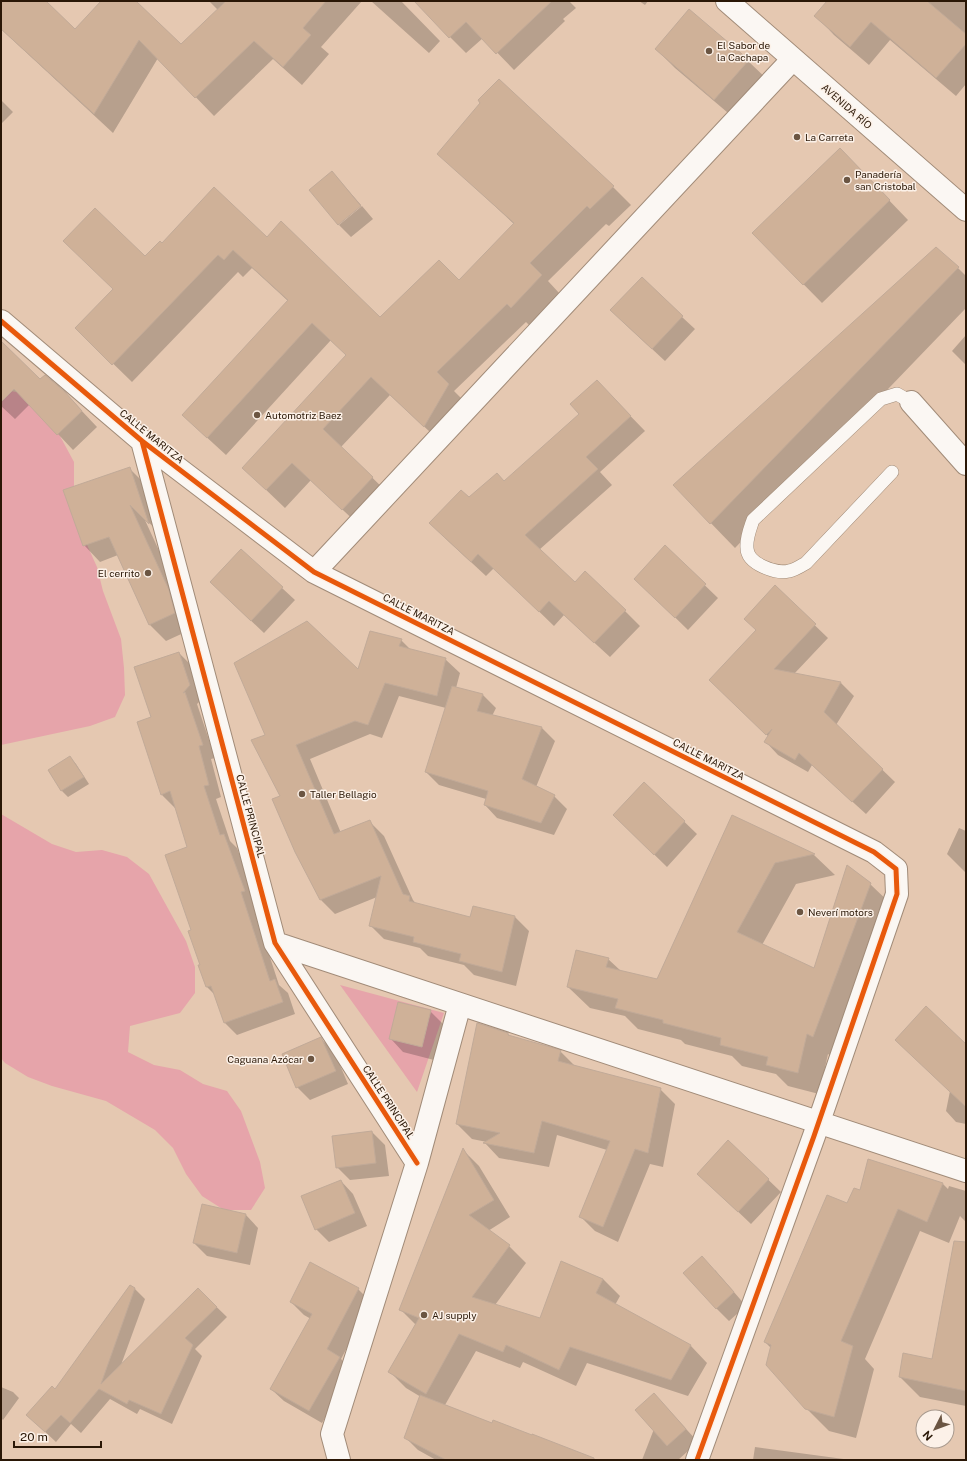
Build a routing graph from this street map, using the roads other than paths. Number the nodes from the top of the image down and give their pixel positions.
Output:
1 (727, 1) edge
2 (793, 59) junction
3 (966, 210) edge
4 (1, 321) edge
5 (910, 402) joint
6 (142, 441) junction
7 (966, 464) edge
8 (892, 472) dead end
9 (314, 572) junction
10 (275, 944) junction
11 (460, 1004) junction
12 (819, 1122) junction
13 (417, 1163) junction
14 (966, 1171) edge
15 (339, 1460) edge
16 (698, 1460) edge

1 - 2 street, AVENIDA RÍO
2 - 3 street, AVENIDA RÍO
2 - 9 street
4 - 6 street, CALLE MARITZA
5 - 7 street
5 - 8 lane
6 - 9 street, CALLE MARITZA
6 - 10 street, CALLE PRINCIPAL
9 - 12 street, CALLE MARITZA
10 - 11 street
10 - 13 street, CALLE PRINCIPAL
11 - 12 street
11 - 13 street
12 - 14 street
12 - 16 street
13 - 15 street

